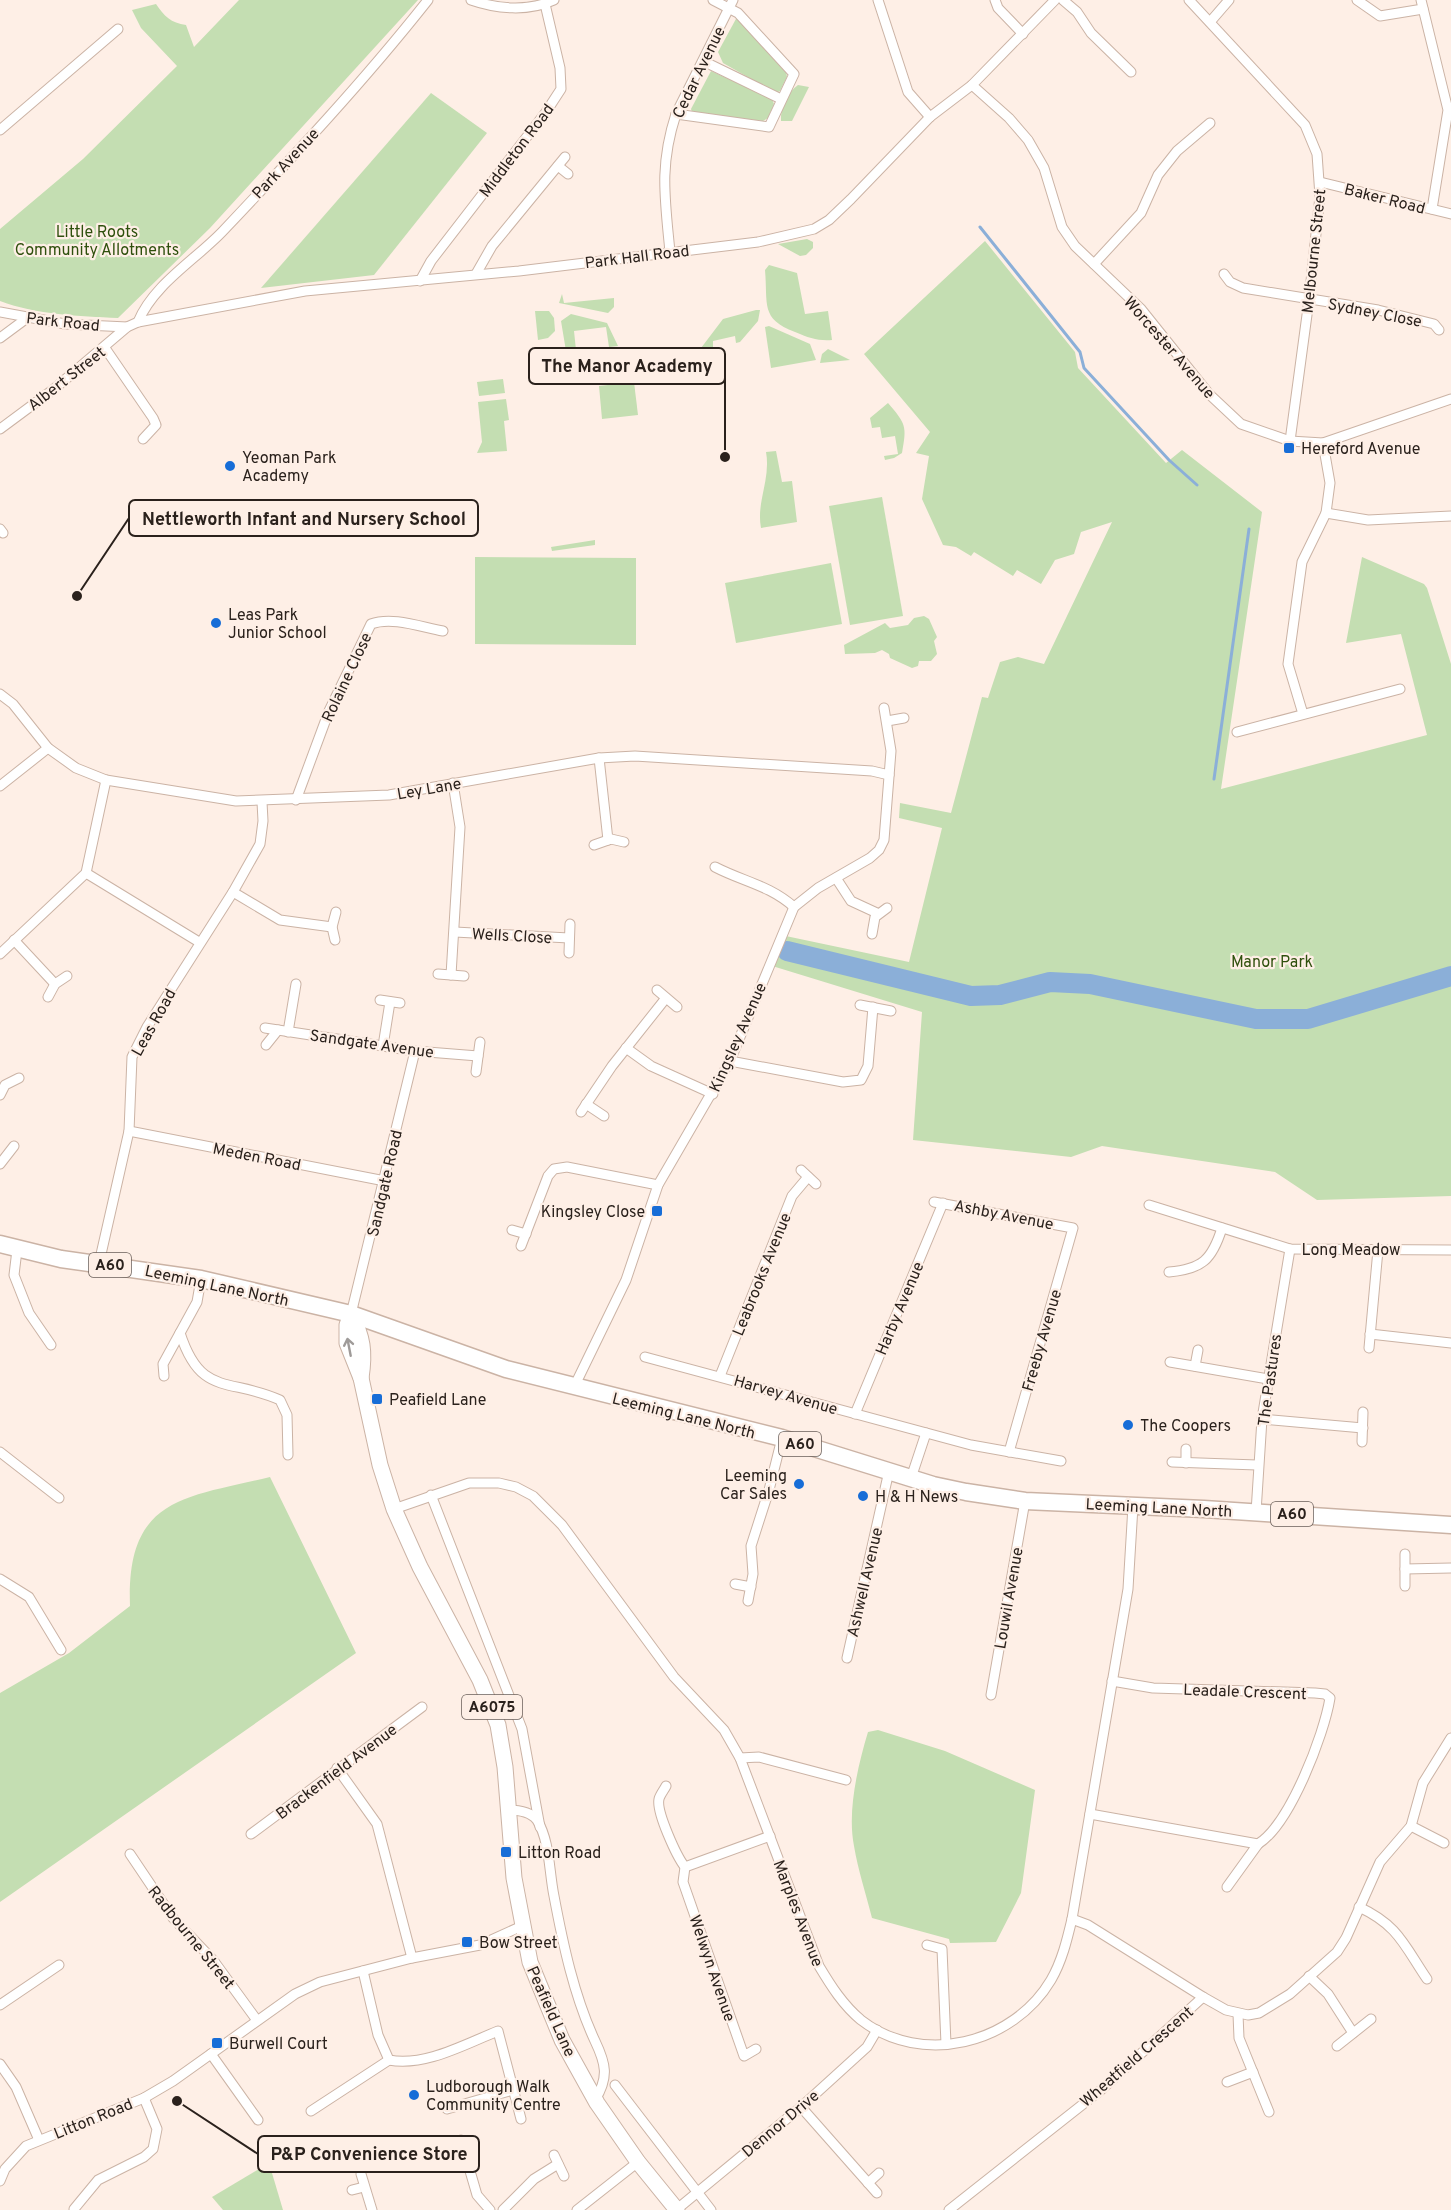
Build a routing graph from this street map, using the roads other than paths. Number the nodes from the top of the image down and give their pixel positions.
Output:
1 (428, 0) edge
2 (471, 0) edge
3 (713, 0) edge
4 (878, 0) edge
5 (995, 0) edge
6 (1055, 0) edge
7 (1063, 0) edge
8 (1189, 0) edge
9 (1229, 0) edge
10 (1357, 0) edge
11 (549, 2) edge
12 (731, 4) edge
13 (1422, 4) edge
14 (1210, 22) junction
15 (118, 29) dead end
16 (1023, 34) junction
17 (703, 61) junction
18 (1131, 72) dead end
19 (972, 85) junction
20 (781, 99) junction
21 (676, 114) junction
22 (930, 117) junction
23 (1210, 123) dead end
24 (0, 130) edge
25 (565, 157) dead end
26 (558, 166) junction
27 (568, 174) dead end
28 (1320, 182) junction
29 (1432, 209) junction
30 (1451, 214) edge
31 (670, 252) junction
32 (1094, 264) junction
33 (476, 274) junction
34 (1224, 274) dead end
35 (420, 281) junction
36 (1309, 300) junction
37 (0, 312) edge
38 (27, 318) junction
39 (132, 324) junction
40 (1439, 330) dead end
41 (0, 338) edge
42 (105, 348) junction
43 (1451, 399) edge
44 (0, 429) edge
45 (143, 439) dead end
46 (1290, 441) junction
47 (1323, 443) junction
48 (1326, 513) junction
49 (1451, 516) edge
50 (443, 631) dead end
51 (1400, 689) dead end
52 (0, 694) edge
53 (884, 708) dead end
54 (1303, 714) junction
55 (904, 718) dead end
56 (887, 721) junction
57 (1237, 732) dead end
58 (48, 748) junction
59 (598, 758) junction
60 (889, 775) junction
61 (106, 780) junction
62 (453, 783) junction
63 (0, 786) edge
64 (296, 800) junction
65 (262, 802) junction
66 (609, 840) junction
67 (624, 842) dead end
68 (594, 845) dead end
69 (715, 867) dead end
70 (86, 873) junction
71 (836, 878) junction
72 (233, 892) junction
73 (794, 907) junction
74 (887, 908) dead end
75 (336, 912) dead end
76 (877, 913) junction
77 (570, 924) dead end
78 (332, 927) junction
79 (454, 932) junction
80 (872, 934) dead end
81 (569, 938) junction
82 (14, 940) junction
83 (335, 940) dead end
84 (199, 942) junction
85 (568, 953) dead end
86 (0, 954) edge
87 (438, 974) dead end
88 (452, 975) junction
89 (67, 976) dead end
90 (464, 976) dead end
91 (55, 984) junction
92 (296, 984) dead end
93 (657, 990) dead end
94 (48, 997) dead end
95 (666, 998) junction
96 (390, 1002) dead end
97 (860, 1005) dead end
98 (677, 1007) dead end
99 (873, 1007) junction
100 (891, 1011) dead end
101 (265, 1028) dead end
102 (283, 1031) junction
103 (480, 1042) dead end
104 (266, 1045) dead end
105 (383, 1046) junction
106 (626, 1048) junction
107 (415, 1051) junction
108 (478, 1056) junction
109 (730, 1061) junction
110 (476, 1072) dead end
111 (19, 1078) dead end
112 (3, 1082) edge
113 (713, 1094) junction
114 (0, 1095) edge
115 (604, 1116) dead end
116 (129, 1131) junction
117 (14, 1146) dead end
118 (0, 1164) edge
119 (385, 1181) junction
120 (816, 1184) dead end
121 (658, 1185) junction
122 (938, 1203) joint
123 (1149, 1205) dead end
124 (1073, 1228) joint
125 (1222, 1228) junction
126 (512, 1230) dead end
127 (526, 1234) junction
128 (0, 1244) edge
129 (521, 1246) dead end
130 (1290, 1249) junction
131 (17, 1250) junction
132 (1378, 1250) junction
133 (1451, 1250) edge
134 (99, 1263) junction
135 (1169, 1272) dead end
136 (201, 1279) junction
137 (351, 1314) junction
138 (180, 1333) junction
139 (1370, 1334) junction
140 (1451, 1343) edge
141 (51, 1345) dead end
142 (1369, 1348) dead end
143 (1198, 1350) dead end
144 (645, 1358) dead end
145 (1170, 1362) dead end
146 (1195, 1366) junction
147 (164, 1376) dead end
148 (720, 1376) junction
149 (1268, 1379) junction
150 (574, 1388) junction
151 (1363, 1412) dead end
152 (855, 1414) junction
153 (1262, 1419) junction
154 (1363, 1428) junction
155 (926, 1433) junction
156 (782, 1438) junction
157 (1362, 1442) dead end
158 (1186, 1449) dead end
159 (0, 1452) edge
160 (1009, 1452) junction
161 (288, 1455) dead end
162 (1061, 1461) dead end
163 (1172, 1462) dead end
164 (1186, 1463) junction
165 (1257, 1465) junction
166 (889, 1471) junction
167 (910, 1478) junction
168 (431, 1495) junction
169 (58, 1498) dead end
170 (1025, 1501) junction
171 (1133, 1506) junction
172 (394, 1509) junction
173 (1256, 1512) junction
174 (1451, 1525) edge
175 (1405, 1554) dead end
176 (1451, 1568) edge
177 (1405, 1569) junction
178 (0, 1579) edge
179 (735, 1584) dead end
180 (1405, 1586) dead end
181 (751, 1587) junction
182 (748, 1601) dead end
183 (61, 1650) dead end
184 (847, 1658) dead end
185 (1112, 1681) junction
186 (991, 1695) dead end
187 (422, 1707) dead end
188 (1451, 1738) edge
189 (740, 1758) junction
190 (337, 1768) junction
191 (846, 1780) dead end
192 (666, 1786) dead end
193 (508, 1809) junction
194 (1090, 1814) junction
195 (1411, 1826) junction
196 (540, 1827) junction
197 (251, 1834) dead end
198 (770, 1836) junction
199 (1444, 1843) dead end
200 (1258, 1844) junction
201 (129, 1854) dead end
202 (685, 1867) junction
203 (1227, 1887) dead end
204 (1359, 1907) junction
205 (1072, 1919) junction
206 (522, 1926) junction
207 (927, 1945) dead end
208 (412, 1958) junction
209 (58, 1965) dead end
210 (363, 1971) junction
211 (1310, 1976) junction
212 (1427, 1979) dead end
213 (1203, 1997) junction
214 (0, 2005) edge
215 (1238, 2013) junction
216 (256, 2019) junction
217 (1371, 2019) dead end
218 (877, 2030) junction
219 (1353, 2033) junction
220 (946, 2044) junction
221 (1337, 2046) dead end
222 (756, 2049) dead end
223 (211, 2054) junction
224 (388, 2060) junction
225 (0, 2064) edge
226 (1253, 2072) junction
227 (1227, 2082) dead end
228 (615, 2085) dead end
229 (513, 2090) junction
230 (144, 2098) junction
231 (595, 2100) junction
232 (801, 2107) junction
233 (447, 2109) dead end
234 (311, 2110) dead end
235 (1269, 2112) dead end
236 (521, 2119) dead end
237 (258, 2120) dead end
238 (39, 2140) junction
239 (461, 2140) dead end
240 (476, 2151) dead end
241 (465, 2155) junction
242 (638, 2162) junction
243 (879, 2173) dead end
244 (361, 2174) dead end
245 (564, 2176) dead end
246 (0, 2181) edge
247 (868, 2183) junction
248 (364, 2187) junction
249 (352, 2190) dead end
250 (696, 2192) junction
251 (877, 2193) dead end
252 (74, 2209) edge
253 (372, 2210) edge
254 (490, 2210) edge
255 (503, 2210) edge
256 (577, 2210) edge
257 (677, 2210) edge
258 (711, 2210) edge
259 (949, 2210) edge

1 - 39 street, Park Avenue
2 - 11 street
3 - 12 street
4 - 22 street
5 - 16 street
6 - 16 street, Park Hall Road
7 - 18 street
8 - 14 street, Melbourne Street
9 - 14 street
10 - 13 street
11 - 35 street, Middleton Road
12 - 17 street, Cedar Avenue
12 - 20 street
13 - 29 street
14 - 28 street, Melbourne Street
15 - 24 street
16 - 19 street, Park Hall Road
17 - 20 street
17 - 21 street, Cedar Avenue
19 - 22 street, Park Hall Road
19 - 32 street, Worcester Avenue
20 - 21 street
21 - 31 street, Cedar Avenue
22 - 31 street, Park Hall Road
23 - 32 street
25 - 26 street
26 - 27 street
26 - 33 street
28 - 29 street, Baker Road
28 - 36 street, Melbourne Street
29 - 30 street, Baker Road
31 - 33 street, Park Hall Road
32 - 46 street, Worcester Avenue
33 - 35 street, Park Hall Road
34 - 36 street, Sydney Close
35 - 39 street, Park Hall Road
36 - 40 street, Sydney Close
36 - 46 street, Melbourne Street
37 - 38 street, Park Road
38 - 39 street, Park Road
38 - 41 street
39 - 42 street, Albert Street
42 - 44 street, Albert Street
42 - 45 street
43 - 47 street, Worcester Avenue
46 - 47 street, Worcester Avenue
47 - 48 street
48 - 49 street
48 - 54 street
50 - 64 street, Rolaine Close
51 - 54 street
52 - 58 street, Ley Lane
53 - 56 street, Kingsley Avenue
54 - 57 street
55 - 56 street
56 - 60 street, Kingsley Avenue
58 - 61 street, Ley Lane
58 - 63 street
59 - 60 street, Ley Lane
59 - 62 street, Ley Lane
59 - 66 street
60 - 71 street, Kingsley Avenue
61 - 65 street, Ley Lane
61 - 70 street
62 - 64 street, Ley Lane
62 - 79 street
64 - 65 street, Ley Lane
65 - 72 street, Leas Road
66 - 67 street
66 - 68 street
69 - 73 street
70 - 82 street
70 - 84 street
71 - 73 street, Kingsley Avenue
71 - 76 street
72 - 78 street
72 - 84 street, Leas Road
73 - 109 street, Kingsley Avenue
74 - 76 street
75 - 78 street
76 - 80 street
77 - 81 street, Wells Close
78 - 83 street
79 - 81 street, Wells Close
79 - 88 street
81 - 85 street, Wells Close
82 - 86 street
82 - 91 street
84 - 116 street, Leas Road
87 - 88 street
88 - 90 street
89 - 91 street
91 - 94 street
92 - 102 street
93 - 95 street
95 - 98 street
95 - 106 street
96 - 105 street
97 - 99 street
99 - 100 street
99 - 109 street
101 - 102 street, Sandgate Avenue
102 - 104 street
102 - 105 street, Sandgate Avenue
103 - 108 street
105 - 107 street, Sandgate Avenue
106 - 113 street
106 - 115 street
107 - 108 street, Sandgate Avenue
107 - 119 street, Sandgate Road
108 - 110 street
109 - 113 street, Kingsley Avenue
111 - 112 street
112 - 114 street
113 - 121 street, Kingsley Avenue
116 - 119 street, Meden Road
116 - 134 street, Leas Road
117 - 118 street
119 - 137 street, Sandgate Road
120 - 148 street, Leabrooks Avenue
121 - 127 street
121 - 150 street, Kingsley Avenue
122 - 124 street, Ashby Avenue
122 - 152 street, Harby Avenue
123 - 125 street, Long Meadow
124 - 160 street, Freeby Avenue
125 - 130 street, Long Meadow
125 - 135 street
126 - 127 street
127 - 129 street
128 - 131 highway, Leeming Lane North / A60
130 - 132 street, Long Meadow
130 - 149 street, The Pastures
131 - 134 highway, Leeming Lane North / A60
131 - 141 street
132 - 133 street, Long Meadow
132 - 139 street
134 - 136 highway, Leeming Lane North / A60
136 - 137 highway, Leeming Lane North / A60
136 - 138 street
137 - 150 highway, Leeming Lane North / A60
137 - 172 main road, Peafield Lane / A6075
138 - 147 street
138 - 161 street
139 - 140 street
139 - 142 street
143 - 146 street
144 - 148 street, Harvey Avenue
145 - 146 street
146 - 149 street
148 - 152 street, Harvey Avenue
149 - 153 street, The Pastures
150 - 156 highway, Leeming Lane North / A60
151 - 154 street
152 - 155 street, Harvey Avenue
153 - 154 street
153 - 165 street, The Pastures
154 - 157 street
155 - 160 street, Harvey Avenue
155 - 167 street
156 - 166 highway, Leeming Lane North / A60
156 - 181 street
158 - 164 street
159 - 169 street
160 - 162 street, Harvey Avenue
163 - 164 street
164 - 165 street
165 - 173 street, The Pastures
166 - 167 highway, Leeming Lane North / A60
166 - 184 street, Ashwell Avenue
167 - 170 highway, Leeming Lane North / A60
168 - 172 street, Marples Avenue
168 - 189 street, Marples Avenue
168 - 196 street
170 - 171 highway, Leeming Lane North / A60
170 - 186 street, Louwil Avenue
171 - 173 highway, Leeming Lane North / A60
171 - 185 street, Marples Avenue
172 - 193 main road, Peafield Lane / A6075
173 - 174 highway, Leeming Lane North / A60
175 - 177 street
176 - 177 street
177 - 180 street
178 - 183 street
179 - 181 street
181 - 182 street
185 - 194 street, Marples Avenue
185 - 200 street, Leadale Crescent
187 - 190 street, Brackenfield Avenue
188 - 195 street
189 - 191 street
189 - 198 street, Marples Avenue
190 - 197 street, Brackenfield Avenue
190 - 208 street
192 - 202 street, Welwyn Avenue
193 - 196 street
193 - 206 main road, Peafield Lane / A6075
194 - 200 street
194 - 205 street, Marples Avenue
195 - 199 street
195 - 204 street
196 - 231 street
198 - 202 street
198 - 218 street, Marples Avenue
200 - 203 street
201 - 216 street, Radbourne Street
202 - 222 street, Welwyn Avenue
204 - 211 street
204 - 212 street
205 - 213 street, Wheatfield Crescent
205 - 220 street, Marples Avenue
206 - 208 street, Litton Road
206 - 231 main road, Peafield Lane / A6075
207 - 220 street
208 - 210 street, Litton Road
209 - 214 street
210 - 216 street, Litton Road
210 - 224 street
211 - 215 street
211 - 219 street
213 - 215 street
213 - 259 street, Wheatfield Crescent
215 - 226 street
216 - 223 street, Litton Road
217 - 219 street
218 - 220 street, Marples Avenue
218 - 232 street, Dennor Drive
219 - 221 street
223 - 230 street, Litton Road
223 - 237 street
224 - 229 street
224 - 234 street
225 - 238 street
226 - 227 street
226 - 235 street
228 - 250 street
229 - 233 street
229 - 236 street
230 - 238 street, Litton Road
230 - 252 street
231 - 242 main road, Peafield Lane / A6075
232 - 247 street
232 - 250 street, Dennor Drive
238 - 246 street, Litton Road
239 - 241 street
240 - 241 street
241 - 254 street
242 - 256 street
242 - 257 main road, Peafield Lane / A6075
243 - 247 street
244 - 248 street
245 - 255 street
247 - 251 street
248 - 249 street
248 - 253 street
250 - 257 street, Dennor Drive
250 - 258 street

